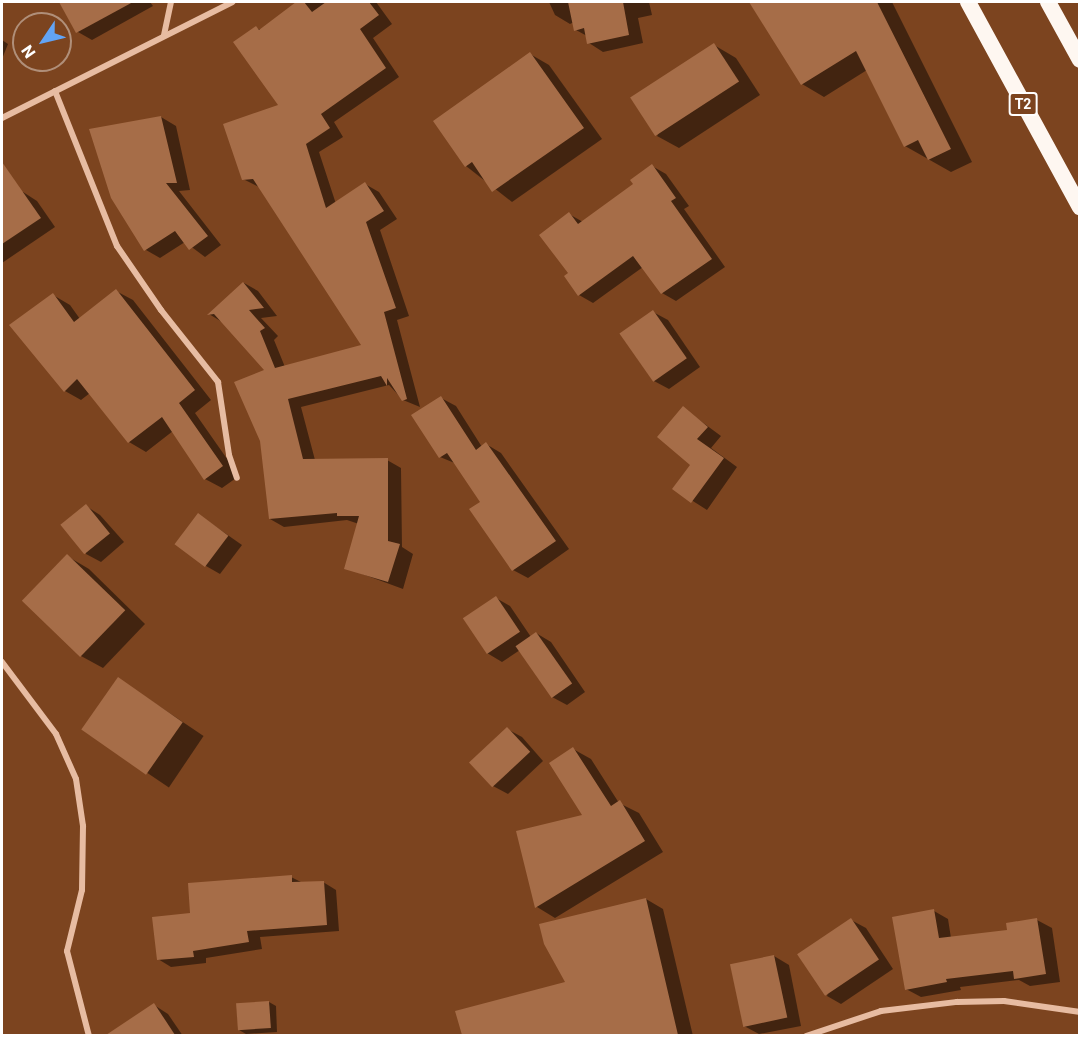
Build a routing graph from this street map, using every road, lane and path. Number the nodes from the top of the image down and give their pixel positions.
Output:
1 (171, 2) edge
2 (232, 2) edge
3 (968, 2) edge
4 (1048, 2) edge
5 (164, 35) junction
6 (1080, 60) edge
7 (55, 92) junction
8 (2, 118) edge
9 (1080, 207) edge
10 (237, 478) dead end
11 (2, 662) edge
12 (1080, 1012) edge
13 (89, 1035) edge
14 (806, 1035) edge

1 - 5 street
2 - 5 street
3 - 9 highway, T2
4 - 6 highway
5 - 7 street
7 - 8 street
7 - 10 street
11 - 13 street
12 - 14 street

